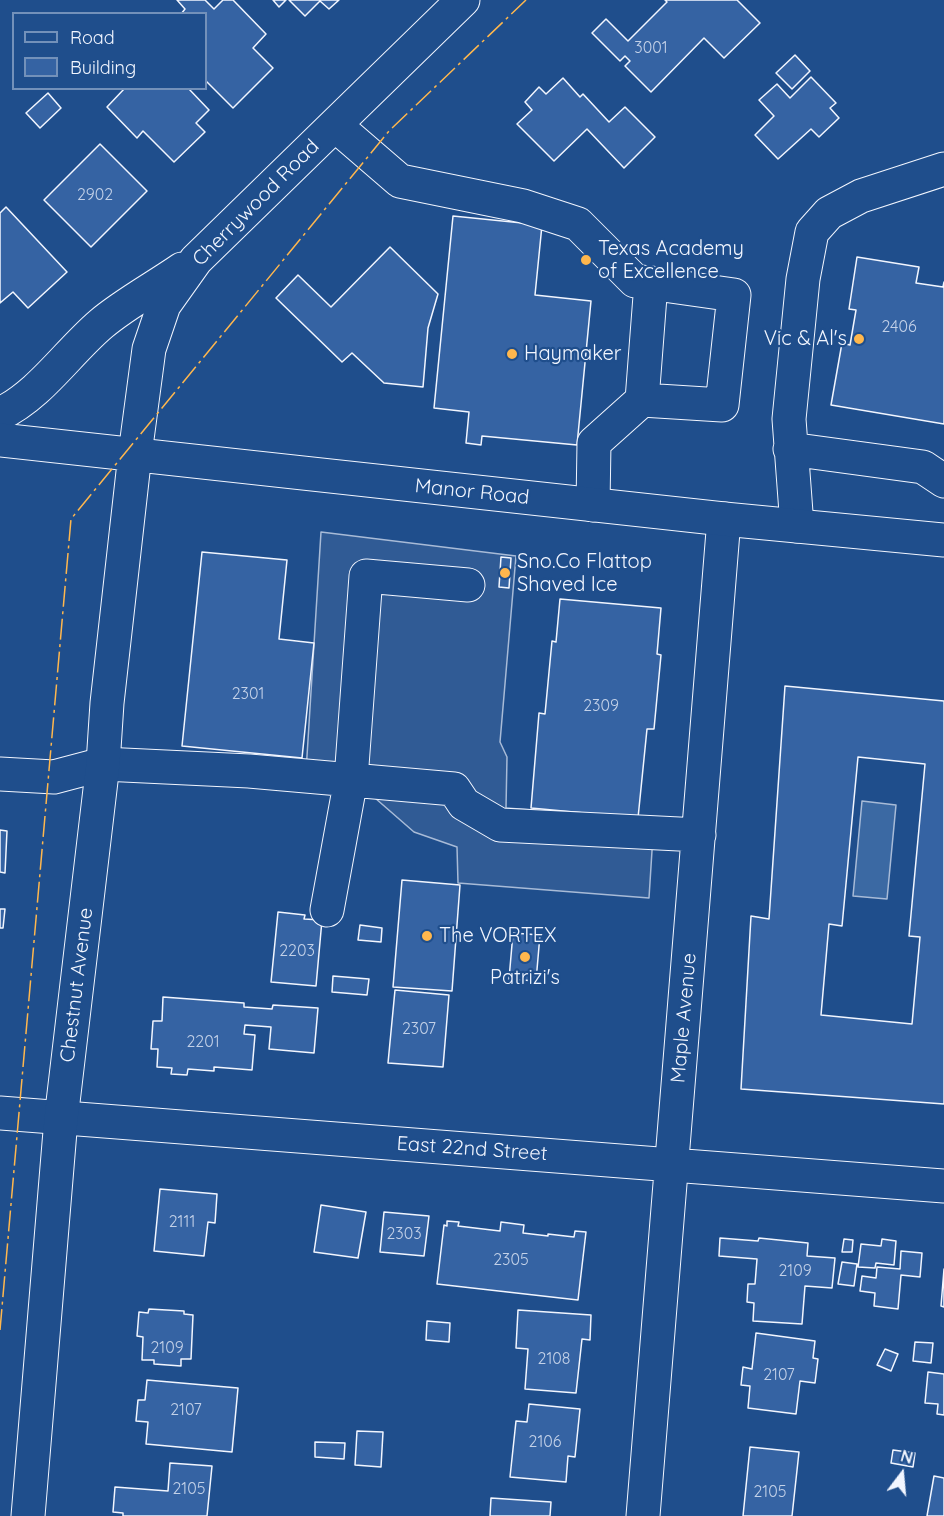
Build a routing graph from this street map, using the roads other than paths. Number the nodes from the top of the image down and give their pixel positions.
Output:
1 (463, 0) edge
2 (335, 125) junction
3 (944, 169) edge
4 (196, 260) junction
5 (651, 283) junction
6 (642, 400) junction
7 (0, 414) edge
8 (0, 440) edge
9 (790, 449) junction
10 (135, 454) junction
11 (944, 481) edge
12 (593, 505) junction
13 (724, 519) junction
14 (797, 526) junction
15 (944, 540) edge
16 (468, 585) dead end
17 (104, 764) junction
18 (0, 774) edge
19 (351, 778) junction
20 (699, 835) junction
21 (327, 910) dead end
22 (0, 1113) edge
23 (61, 1119) junction
24 (672, 1164) junction
25 (944, 1186) edge
26 (28, 1516) edge
27 (643, 1516) edge

1 - 2 street, Cherrywood Road
2 - 4 street, Cherrywood Road
2 - 5 street
3 - 9 street
4 - 7 street
4 - 10 street, Cherrywood Road
5 - 6 street
5 - 6 street
6 - 12 street
8 - 10 street, Manor Road
9 - 11 street
9 - 14 street
10 - 12 street, Manor Road
10 - 17 street, Chestnut Avenue
12 - 13 street, Manor Road
13 - 14 street, Manor Road
13 - 20 street, Maple Avenue
14 - 15 street, Manor Road
16 - 19 street
17 - 18 street
17 - 19 street
17 - 23 street, Chestnut Avenue
19 - 20 street
19 - 21 street
20 - 24 street, Maple Avenue
22 - 23 street, East 22nd Street
23 - 24 street, East 22nd Street
23 - 26 street, Chestnut Avenue
24 - 25 street, East 22nd Street
24 - 27 street, Maple Avenue

